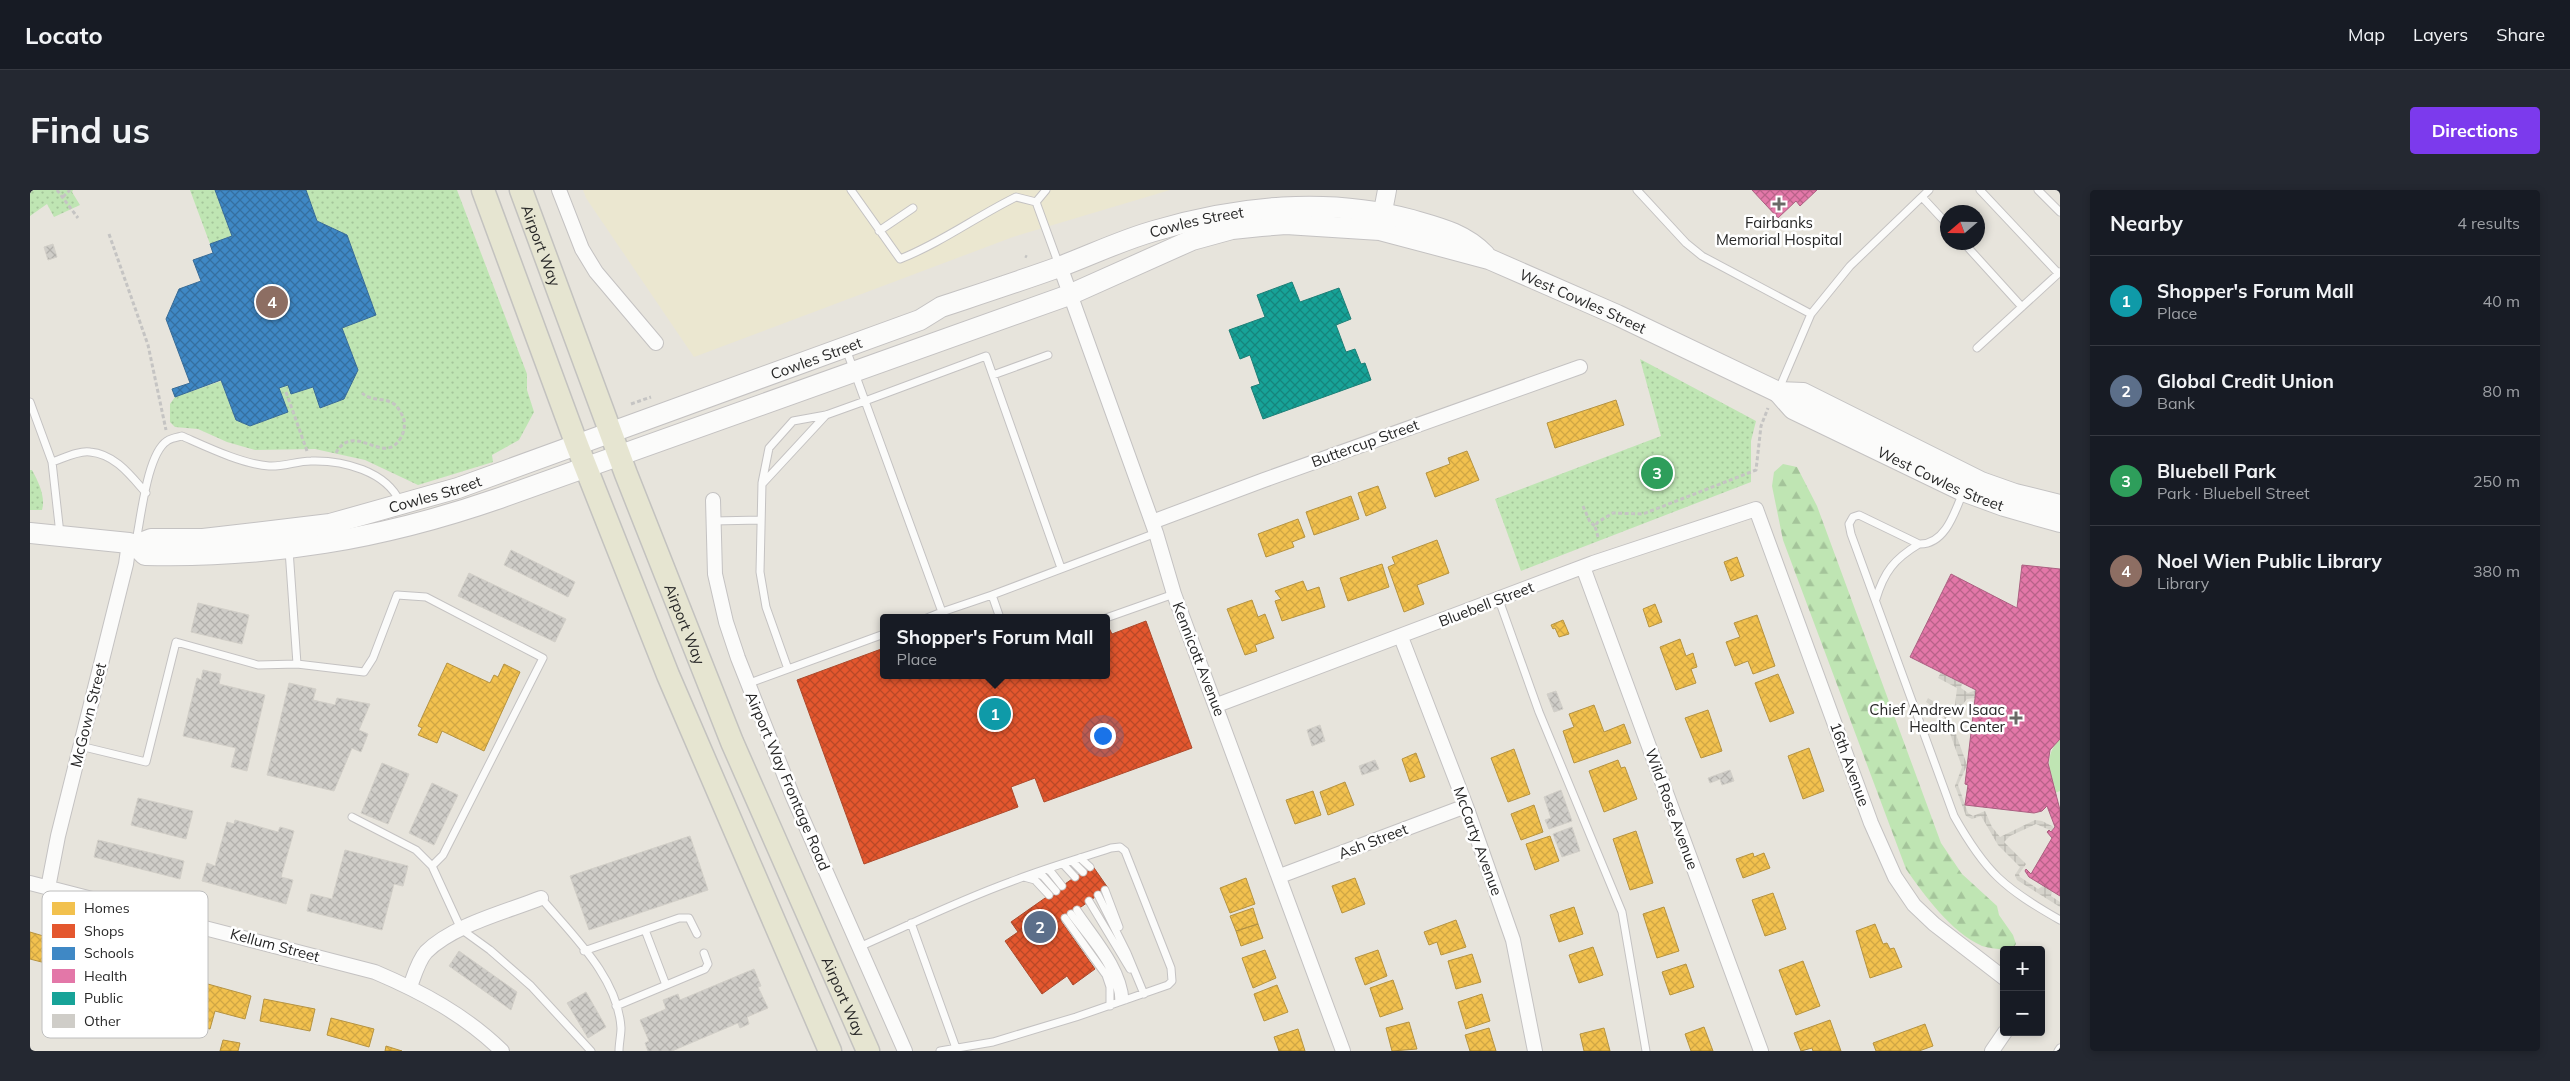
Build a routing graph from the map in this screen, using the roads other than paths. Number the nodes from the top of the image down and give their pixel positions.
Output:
1 (483, 190) edge
2 (521, 190) edge
3 (559, 190) edge
4 (852, 190) edge
5 (1046, 190) edge
6 (1387, 190) edge
7 (1637, 190) edge
8 (1929, 190) edge
9 (1980, 190) edge
10 (2038, 190) edge
11 (1922, 197) junction
12 (1036, 202) junction
13 (913, 208) dead end
14 (2060, 212) edge
15 (1940, 216) edge
16 (1381, 221) junction
17 (879, 231) junction
18 (1970, 250) edge
19 (1060, 266) junction
20 (2059, 273) edge
21 (1069, 295) junction
22 (2022, 307) junction
23 (1811, 314) junction
24 (656, 343) dead end
25 (846, 347) junction
26 (1977, 348) dead end
27 (1048, 355) dead end
28 (1580, 367) dead end
29 (855, 371) junction
30 (993, 375) junction
31 (1773, 400) junction
32 (864, 401) junction
33 (30, 402) edge
34 (826, 415) junction
35 (612, 432) junction
36 (577, 445) junction
37 (619, 455) junction
38 (52, 462) junction
39 (586, 467) junction
40 (762, 483) junction
41 (1966, 484) junction
42 (146, 494) junction
43 (713, 500) dead end
44 (402, 504) junction
45 (2060, 505) edge
46 (1756, 509) joint
47 (761, 520) junction
48 (712, 521) junction
49 (2060, 522) edge
50 (1154, 528) junction
51 (285, 530) junction
52 (30, 533) edge
53 (60, 537) junction
54 (1919, 544) junction
55 (136, 548) junction
56 (288, 549) junction
57 (1583, 567) junction
58 (1061, 568) junction
59 (1174, 594) junction
60 (992, 595) junction
61 (1876, 599) junction
62 (1499, 600) junction
63 (942, 612) junction
64 (937, 614) edge
65 (999, 614) edge
66 (1110, 617) edge
67 (880, 635) edge
68 (1401, 637) junction
69 (296, 664) junction
70 (788, 669) junction
71 (747, 684) junction
72 (1217, 705) junction
73 (80, 746) junction
74 (1466, 806) junction
75 (352, 817) dead end
76 (1080, 858) junction
77 (1072, 861) junction
78 (1063, 864) junction
79 (432, 866) junction
80 (1090, 867) dead end
81 (1047, 869) junction
82 (1083, 872) dead end
83 (1036, 873) junction
84 (1280, 876) junction
85 (1024, 877) junction
86 (1075, 877) dead end
87 (30, 883) edge
88 (48, 888) junction
89 (1105, 890) dead end
90 (60, 891) edge
91 (1049, 895) dead end
92 (1098, 895) dead end
93 (542, 898) joint
94 (1089, 901) dead end
95 (2060, 920) edge
96 (910, 923) junction
97 (208, 928) edge
98 (461, 929) junction
99 (645, 930) junction
100 (697, 934) dead end
101 (859, 948) junction
102 (584, 951) junction
103 (704, 953) dead end
104 (1127, 953) junction
105 (2000, 975) edge
106 (666, 985) junction
107 (410, 987) junction
108 (1141, 995) junction
109 (1122, 1001) junction
110 (616, 1006) junction
111 (1110, 1006) junction
112 (2002, 1036) edge
113 (956, 1048) junction
114 (502, 1051) edge
115 (591, 1051) edge
116 (619, 1051) edge
117 (830, 1051) edge
118 (868, 1051) edge
119 (905, 1051) edge
120 (940, 1051) edge
121 (1343, 1051) edge
122 (1536, 1051) edge
123 (1646, 1051) edge
124 (1761, 1051) edge
125 (1992, 1051) edge

1 - 36 main road
2 - 35 main road, Airport Way
3 - 24 street
4 - 17 lane
5 - 12 lane
6 - 16 street
7 - 23 lane
8 - 11 lane
9 - 20 lane
10 - 14 lane
11 - 15 lane
11 - 23 lane
12 - 17 lane
12 - 19 lane
13 - 17 lane
16 - 19 main road, Cowles Street
16 - 21 main road, Cowles Street
16 - 31 main road, West Cowles Street
18 - 22 lane
19 - 21 street, Kennicott Avenue
19 - 25 main road, Cowles Street
20 - 22 lane
21 - 29 main road, Cowles Street
21 - 50 street, Kennicott Avenue
22 - 26 lane
23 - 31 lane
25 - 29 lane
25 - 35 main road, Cowles Street
27 - 30 lane
28 - 50 street, Buttercup Street
29 - 32 lane
29 - 37 main road, Cowles Street
30 - 32 lane
30 - 58 lane
31 - 41 main road, West Cowles Street
32 - 34 lane
32 - 63 lane
33 - 38 lane
34 - 40 lane
34 - 40 lane
35 - 36 main road, Cowles Street
35 - 37 main road, Airport Way
36 - 39 main road
36 - 44 main road, Cowles Street
37 - 39 main road, Cowles Street
37 - 118 main road, Airport Way
38 - 42 lane
38 - 53 lane
39 - 56 main road, Cowles Street
39 - 117 main road
40 - 47 lane
41 - 45 main road, West Cowles Street
41 - 49 main road, West Cowles Street
41 - 54 lane
42 - 44 lane
42 - 55 lane
43 - 48 street, Airport Way Frontage Road
44 - 51 main road, Cowles Street
46 - 57 street, Bluebell Street
46 - 105 street, 16th Avenue
47 - 48 lane
47 - 70 lane
48 - 71 street, Airport Way Frontage Road
50 - 58 lane
50 - 59 street, Kennicott Avenue
51 - 55 main road, Cowles Street
51 - 56 lane
52 - 53 main road, Cowles Street
53 - 55 main road, Cowles Street
54 - 61 lane
54 - 61 lane
55 - 56 main road, Cowles Street
55 - 73 street, McGown Street
56 - 69 lane
57 - 62 street, Bluebell Street
57 - 124 street, Wild Rose Avenue
58 - 60 lane
59 - 66 lane
59 - 72 street, Kennicott Avenue
60 - 63 lane
60 - 65 lane
61 - 95 lane
62 - 68 street, Bluebell Street
62 - 123 lane
63 - 64 lane
67 - 70 lane
68 - 72 street, Bluebell Street
68 - 74 street, McCarty Avenue
69 - 73 lane
69 - 79 lane
70 - 71 lane
71 - 101 street, Airport Way Frontage Road
72 - 84 street, Kennicott Avenue
73 - 88 street, McGown Street
74 - 84 street, Ash Street
74 - 122 street, McCarty Avenue
75 - 79 lane
76 - 77 lane
76 - 80 lane
76 - 108 lane
77 - 78 lane
77 - 82 lane
78 - 81 lane
78 - 86 lane
79 - 98 lane
81 - 83 lane
81 - 83 lane
83 - 85 lane
84 - 121 street, Kennicott Avenue
85 - 91 lane
85 - 96 lane
87 - 88 street, Kellum Street
88 - 90 street, Kellum Street
89 - 104 lane
92 - 104 lane
93 - 98 street
93 - 102 lane
94 - 108 lane
96 - 101 lane
96 - 113 lane
97 - 107 street, Kellum Street
98 - 107 street
98 - 115 lane
99 - 100 lane
99 - 102 lane
99 - 106 lane
101 - 119 street, Airport Way Frontage Road
102 - 110 lane
103 - 106 lane
104 - 108 lane
106 - 110 lane
107 - 114 street, Kellum Street
108 - 109 lane
109 - 111 lane
109 - 111 lane
110 - 116 lane
111 - 113 lane
112 - 125 street
113 - 120 lane

